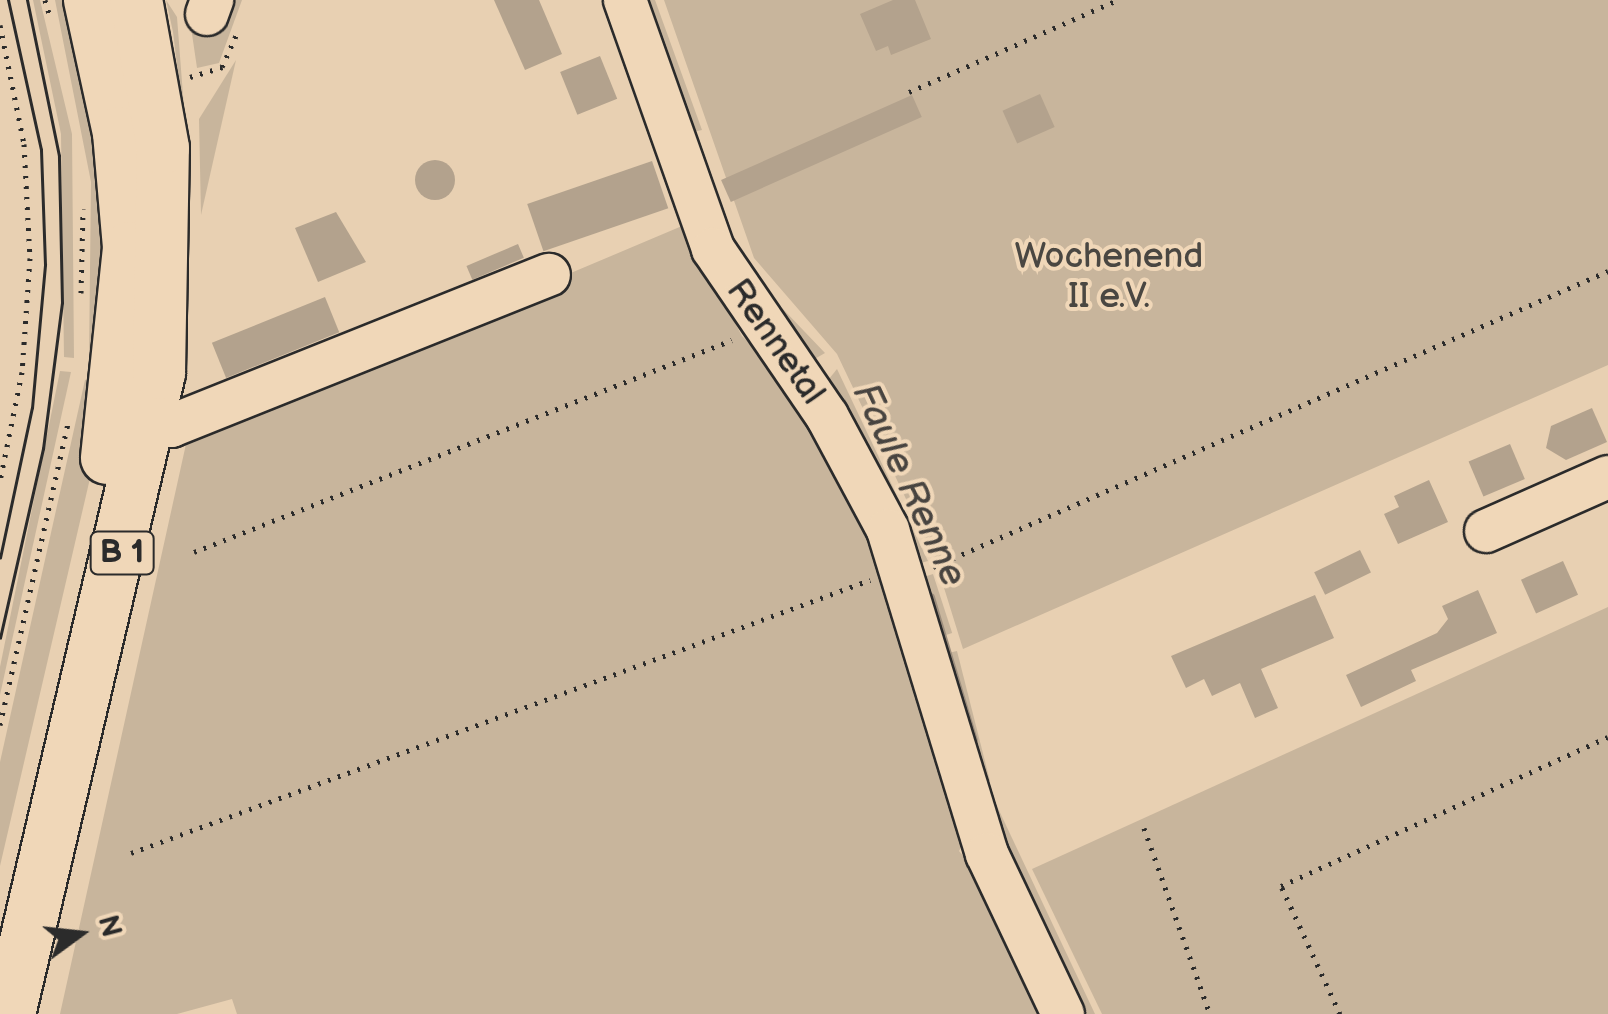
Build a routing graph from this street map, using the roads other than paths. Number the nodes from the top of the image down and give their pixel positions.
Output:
1 (136, 0) edge
2 (625, 0) edge
3 (71, 12) edge
4 (548, 275) dead end
5 (152, 421) junction
6 (1608, 476) edge
7 (1486, 531) dead end
8 (0, 916) edge
9 (10, 1014) edge
10 (1063, 1014) edge

1 - 5 main road, B 1
2 - 10 street, Rennetal
3 - 8 main road, B 1
4 - 5 street
5 - 9 main road, B 1
6 - 7 street

